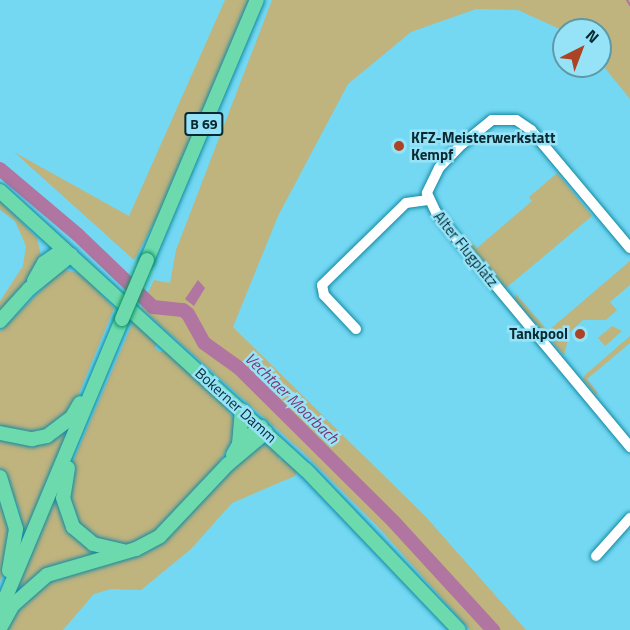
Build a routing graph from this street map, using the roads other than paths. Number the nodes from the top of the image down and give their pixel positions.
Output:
1 (257, 0) edge
2 (0, 191) edge
3 (428, 200) junction
4 (45, 231) junction
5 (630, 248) edge
6 (68, 252) junction
7 (44, 263) junction
8 (29, 289) junction
9 (0, 321) edge
10 (356, 329) dead end
11 (107, 355) junction
12 (88, 403) junction
13 (242, 410) junction
14 (263, 430) junction
15 (0, 433) edge
16 (239, 444) junction
17 (630, 447) edge
18 (227, 465) junction
19 (0, 477) edge
20 (630, 518) edge
21 (128, 552) junction
22 (596, 556) dead end
23 (0, 592) edge
24 (0, 611) edge
25 (0, 628) edge
26 (459, 630) edge

1 - 11 main road, B 69, bridge
2 - 4 main road, Bokerner Damm
3 - 5 street, Alter Flugplatz
3 - 10 street
3 - 17 street, Alter Flugplatz
4 - 6 main road, Bokerner Damm
4 - 7 main road
6 - 7 main road
6 - 8 main road
6 - 13 main road, Bokerner Damm
7 - 8 main road
8 - 9 main road
11 - 12 main road, B 69
11 - 15 main road
12 - 21 main road
12 - 24 main road, B 69
13 - 14 main road, Bokerner Damm
13 - 16 main road
14 - 16 main road
14 - 18 main road
14 - 26 main road, Bokerner Damm
16 - 18 main road
18 - 21 main road
19 - 23 main road
20 - 22 street
21 - 25 main road

